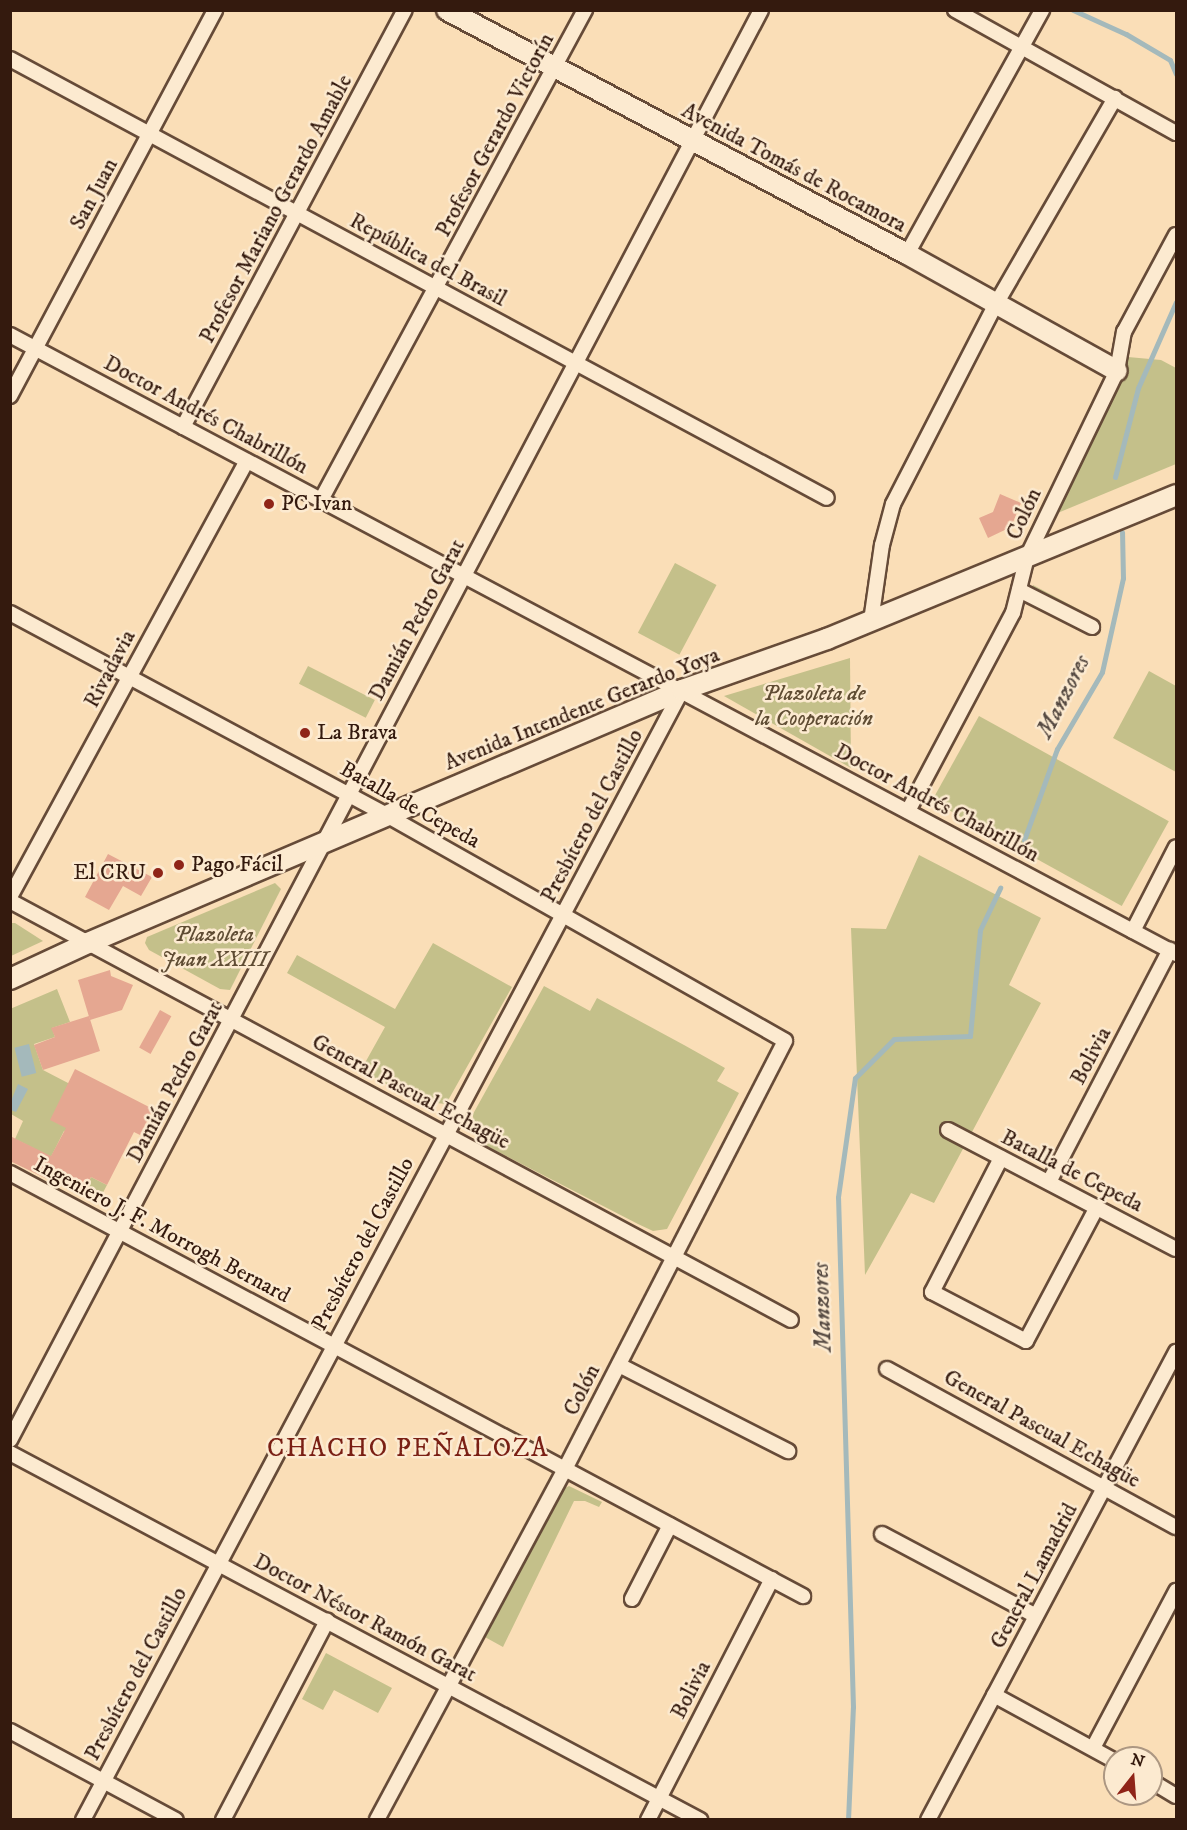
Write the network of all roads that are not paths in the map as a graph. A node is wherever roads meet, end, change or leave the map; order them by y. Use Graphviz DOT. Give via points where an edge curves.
graph roads {
  1 [pos="215,10"];
  2 [pos="405,10"];
  3 [pos="447,10"];
  4 [pos="585,10"];
  5 [pos="761,10"];
  6 [pos="955,10"];
  7 [pos="1042,10"];
  8 [pos="1022,45"];
  9 [pos="10,59"];
  10 [pos="554,68"];
  11 [pos="1115,98"];
  12 [pos="1176,133"];
  13 [pos="149,135"];
  14 [pos="692,142"];
  15 [pos="297,213"];
  16 [pos="1176,235"];
  17 [pos="907,254"];
  18 [pos="437,288"];
  19 [pos="996,304"];
  20 [pos="10,335"];
  21 [pos="36,349"];
  22 [pos="575,363"];
  23 [pos="1117,371"];
  24 [pos="10,396"];
  25 [pos="183,427"];
  26 [pos="247,461"];
  27 [pos="1176,495"];
  28 [pos="826,498"];
  29 [pos="321,500"];
  30 [pos="1027,557"];
  31 [pos="464,576"];
  32 [pos="1019,590"];
  33 [pos="10,613"];
  34 [pos="871,621"];
  35 [pos="1092,627"];
  36 [pos="129,677"];
  37 [pos="682,690"];
  38 [pos="349,795"];
  39 [pos="908,812"];
  40 [pos="388,816"];
  41 [pos="323,844"];
  42 [pos="1176,848"];
  43 [pos="10,899"];
  44 [pos="563,914"];
  45 [pos="1133,931"];
  46 [pos="88,943"];
  47 [pos="1173,952"];
  48 [pos="10,979"];
  49 [pos="231,1020"];
  50 [pos="785,1041"];
  51 [pos="948,1130"];
  52 [pos="445,1135"];
  53 [pos="1002,1158"];
  54 [pos="10,1173"];
  55 [pos="1049,1182"];
  56 [pos="1097,1207"];
  57 [pos="120,1232"];
  58 [pos="1176,1249"];
  59 [pos="674,1257"];
  60 [pos="791,1320"];
  61 [pos="333,1345"];
  62 [pos="1176,1352"];
  63 [pos="619,1365"];
  64 [pos="887,1369"];
  65 [pos="10,1440"];
  66 [pos="788,1451"];
  67 [pos="10,1453"];
  68 [pos="565,1469"];
  69 [pos="1105,1487"];
  70 [pos="670,1525"];
  71 [pos="1176,1527"];
  72 [pos="882,1534"];
  73 [pos="219,1562"];
  74 [pos="771,1579"];
  75 [pos="1176,1591"];
  76 [pos="802,1596"];
  77 [pos="632,1599"];
  78 [pos="1036,1616"];
  79 [pos="327,1622"];
  80 [pos="447,1686"];
  81 [pos="994,1695"];
  82 [pos="10,1731"];
  83 [pos="1093,1748"];
  84 [pos="1103,1754"];
  85 [pos="104,1780"];
  86 [pos="1163,1788"];
  87 [pos="1176,1796"];
  88 [pos="659,1798"];
  89 [pos="83,1820"];
  90 [pos="176,1820"];
  91 [pos="224,1820"];
  92 [pos="377,1820"];
  93 [pos="648,1820"];
  94 [pos="699,1820"];
  95 [pos="928,1820"];
  1 -- 13 [label="street, San Juan"];
  2 -- 15 [label="street, Profesor Mariano Gerardo Amable"];
  3 -- 10 [label="main road, Avenida Tomás de Rocamora"];
  4 -- 10 [label="street, Profesor Gerardo Victorín"];
  5 -- 14 [label="street, Damián Pedro Garat"];
  6 -- 8 [label="street"];
  7 -- 8 [label="street"];
  8 -- 11 [label="street"];
  8 -- 17 [label="street"];
  9 -- 13 [label="street, República del Brasil"];
  10 -- 14 [label="main road, Avenida Tomás de Rocamora"];
  10 -- 18 [label="street, Profesor Gerardo Victorín"];
  11 -- 12 [label="street"];
  11 -- 19 [label="street"];
  13 -- 15 [label="street, República del Brasil"];
  13 -- 21 [label="street, San Juan"];
  14 -- 17 [label="main road, Avenida Tomás de Rocamora"];
  14 -- 22 [label="street, Damián Pedro Garat"];
  15 -- 18 [label="street, República del Brasil"];
  15 -- 25 [label="street, Profesor Mariano Gerardo Amable"];
  16 -- 23 [label="street, Colón" via="1124,332"];
  17 -- 19 [label="main road, Avenida Tomás de Rocamora"];
  18 -- 22 [label="street, República del Brasil"];
  18 -- 29 [label="street, Profesor Gerardo Victorín"];
  19 -- 23 [label="main road, Avenida Tomás de Rocamora"];
  19 -- 34 [label="street" via="893,504 882,545"];
  20 -- 21 [label="street, Doctor Andrés Chabrillón"];
  21 -- 24 [label="street, San Juan"];
  21 -- 25 [label="street, Doctor Andrés Chabrillón"];
  22 -- 28 [label="street, República del Brasil"];
  22 -- 31 [label="street, Damián Pedro Garat"];
  23 -- 30 [label="street, Colón"];
  25 -- 26 [label="street, Doctor Andrés Chabrillón"];
  26 -- 29 [label="street, Doctor Andrés Chabrillón"];
  26 -- 36 [label="street, Rivadavia"];
  27 -- 30 [label="main road, Avenida Intendente Gerardo Yoya"];
  29 -- 31 [label="street, Doctor Andrés Chabrillón"];
  30 -- 32 [label="street, Colón"];
  30 -- 34 [label="main road, Avenida Intendente Gerardo Yoya"];
  31 -- 37 [label="street, Doctor Andrés Chabrillón"];
  31 -- 38 [label="street, Damián Pedro Garat"];
  32 -- 35 [label="street"];
  32 -- 39 [label="street, Colón" via="1013,613"];
  33 -- 36 [label="street, Batalla de Cepeda"];
  34 -- 37 [label="main road, Avenida Intendente Gerardo Yoya"];
  36 -- 38 [label="street, Batalla de Cepeda"];
  36 -- 43 [label="street, Rivadavia"];
  37 -- 39 [label="street, Doctor Andrés Chabrillón"];
  37 -- 40 [label="main road, Avenida Intendente Gerardo Yoya"];
  37 -- 44 [label="street, Presbítero del Castillo"];
  38 -- 40 [label="street, Batalla de Cepeda"];
  38 -- 41 [label="street, Damián Pedro Garat"];
  39 -- 45 [label="street, Doctor Andrés Chabrillón"];
  40 -- 41 [label="main road, Avenida Intendente Gerardo Yoya"];
  40 -- 44 [label="street, Batalla de Cepeda"];
  41 -- 46 [label="main road, Avenida Intendente Gerardo Yoya"];
  41 -- 49 [label="street, Damián Pedro Garat"];
  42 -- 45 [label="street"];
  43 -- 46 [label="street, General Pascual Echagüe"];
  44 -- 50 [label="street, Batalla de Cepeda"];
  44 -- 52 [label="street, Presbítero del Castillo"];
  45 -- 47 [label="street, Doctor Andrés Chabrillón"];
  46 -- 48 [label="main road, Avenida Intendente Gerardo Yoya"];
  46 -- 49 [label="street, General Pascual Echagüe"];
  47 -- 55 [label="street, Bolivia"];
  49 -- 52 [label="street, General Pascual Echagüe"];
  49 -- 57 [label="street, Damián Pedro Garat"];
  50 -- 59 [label="street, Colón"];
  51 -- 53 [label="street, Batalla de Cepeda"];
  52 -- 59 [label="street, General Pascual Echagüe"];
  52 -- 61 [label="street, Presbítero del Castillo"];
  53 -- 55 [label="street, Batalla de Cepeda"];
  53 -- 56 [label="street" via="932,1292 1026,1341"];
  54 -- 57 [label="street, Ingeniero J. F. Morrogh Bernard"];
  55 -- 56 [label="street, Batalla de Cepeda"];
  56 -- 58 [label="street, Batalla de Cepeda"];
  57 -- 61 [label="street, Ingeniero J. F. Morrogh Bernard"];
  57 -- 65 [label="street, Damián Pedro Garat"];
  59 -- 60 [label="street, General Pascual Echagüe"];
  59 -- 63 [label="street, Colón"];
  61 -- 68 [label="street, Ingeniero J. F. Morrogh Bernard"];
  61 -- 73 [label="street, Presbítero del Castillo"];
  62 -- 69 [label="street, General Lamadrid"];
  63 -- 66 [label="street"];
  63 -- 68 [label="street, Colón"];
  64 -- 69 [label="street, General Pascual Echagüe"];
  67 -- 73 [label="street, Doctor Néstor Ramón Garat"];
  68 -- 70 [label="street, Ingeniero J. F. Morrogh Bernard"];
  68 -- 80 [label="street, Colón"];
  69 -- 71 [label="street, General Pascual Echagüe"];
  69 -- 78 [label="street, General Lamadrid"];
  70 -- 74 [label="street, Ingeniero J. F. Morrogh Bernard"];
  70 -- 77 [label="street"];
  72 -- 78 [label="street"];
  73 -- 79 [label="street, Doctor Néstor Ramón Garat"];
  73 -- 85 [label="street, Presbítero del Castillo"];
  74 -- 76 [label="street, Ingeniero J. F. Morrogh Bernard"];
  74 -- 88 [label="street, Bolivia"];
  75 -- 83 [label="street"];
  78 -- 81 [label="street, General Lamadrid"];
  79 -- 80 [label="street, Doctor Néstor Ramón Garat"];
  79 -- 91 [label="street"];
  80 -- 88 [label="street, Doctor Néstor Ramón Garat"];
  80 -- 92 [label="street, Colón"];
  81 -- 83 [label="street"];
  81 -- 95 [label="street, General Lamadrid"];
  82 -- 85 [label="street"];
  83 -- 84 [label="street"];
  85 -- 89 [label="street, Presbítero del Castillo"];
  85 -- 90 [label="street"];
  86 -- 87 [label="street"];
  88 -- 93 [label="street, Bolivia"];
  88 -- 94 [label="street, Doctor Néstor Ramón Garat"];
}
